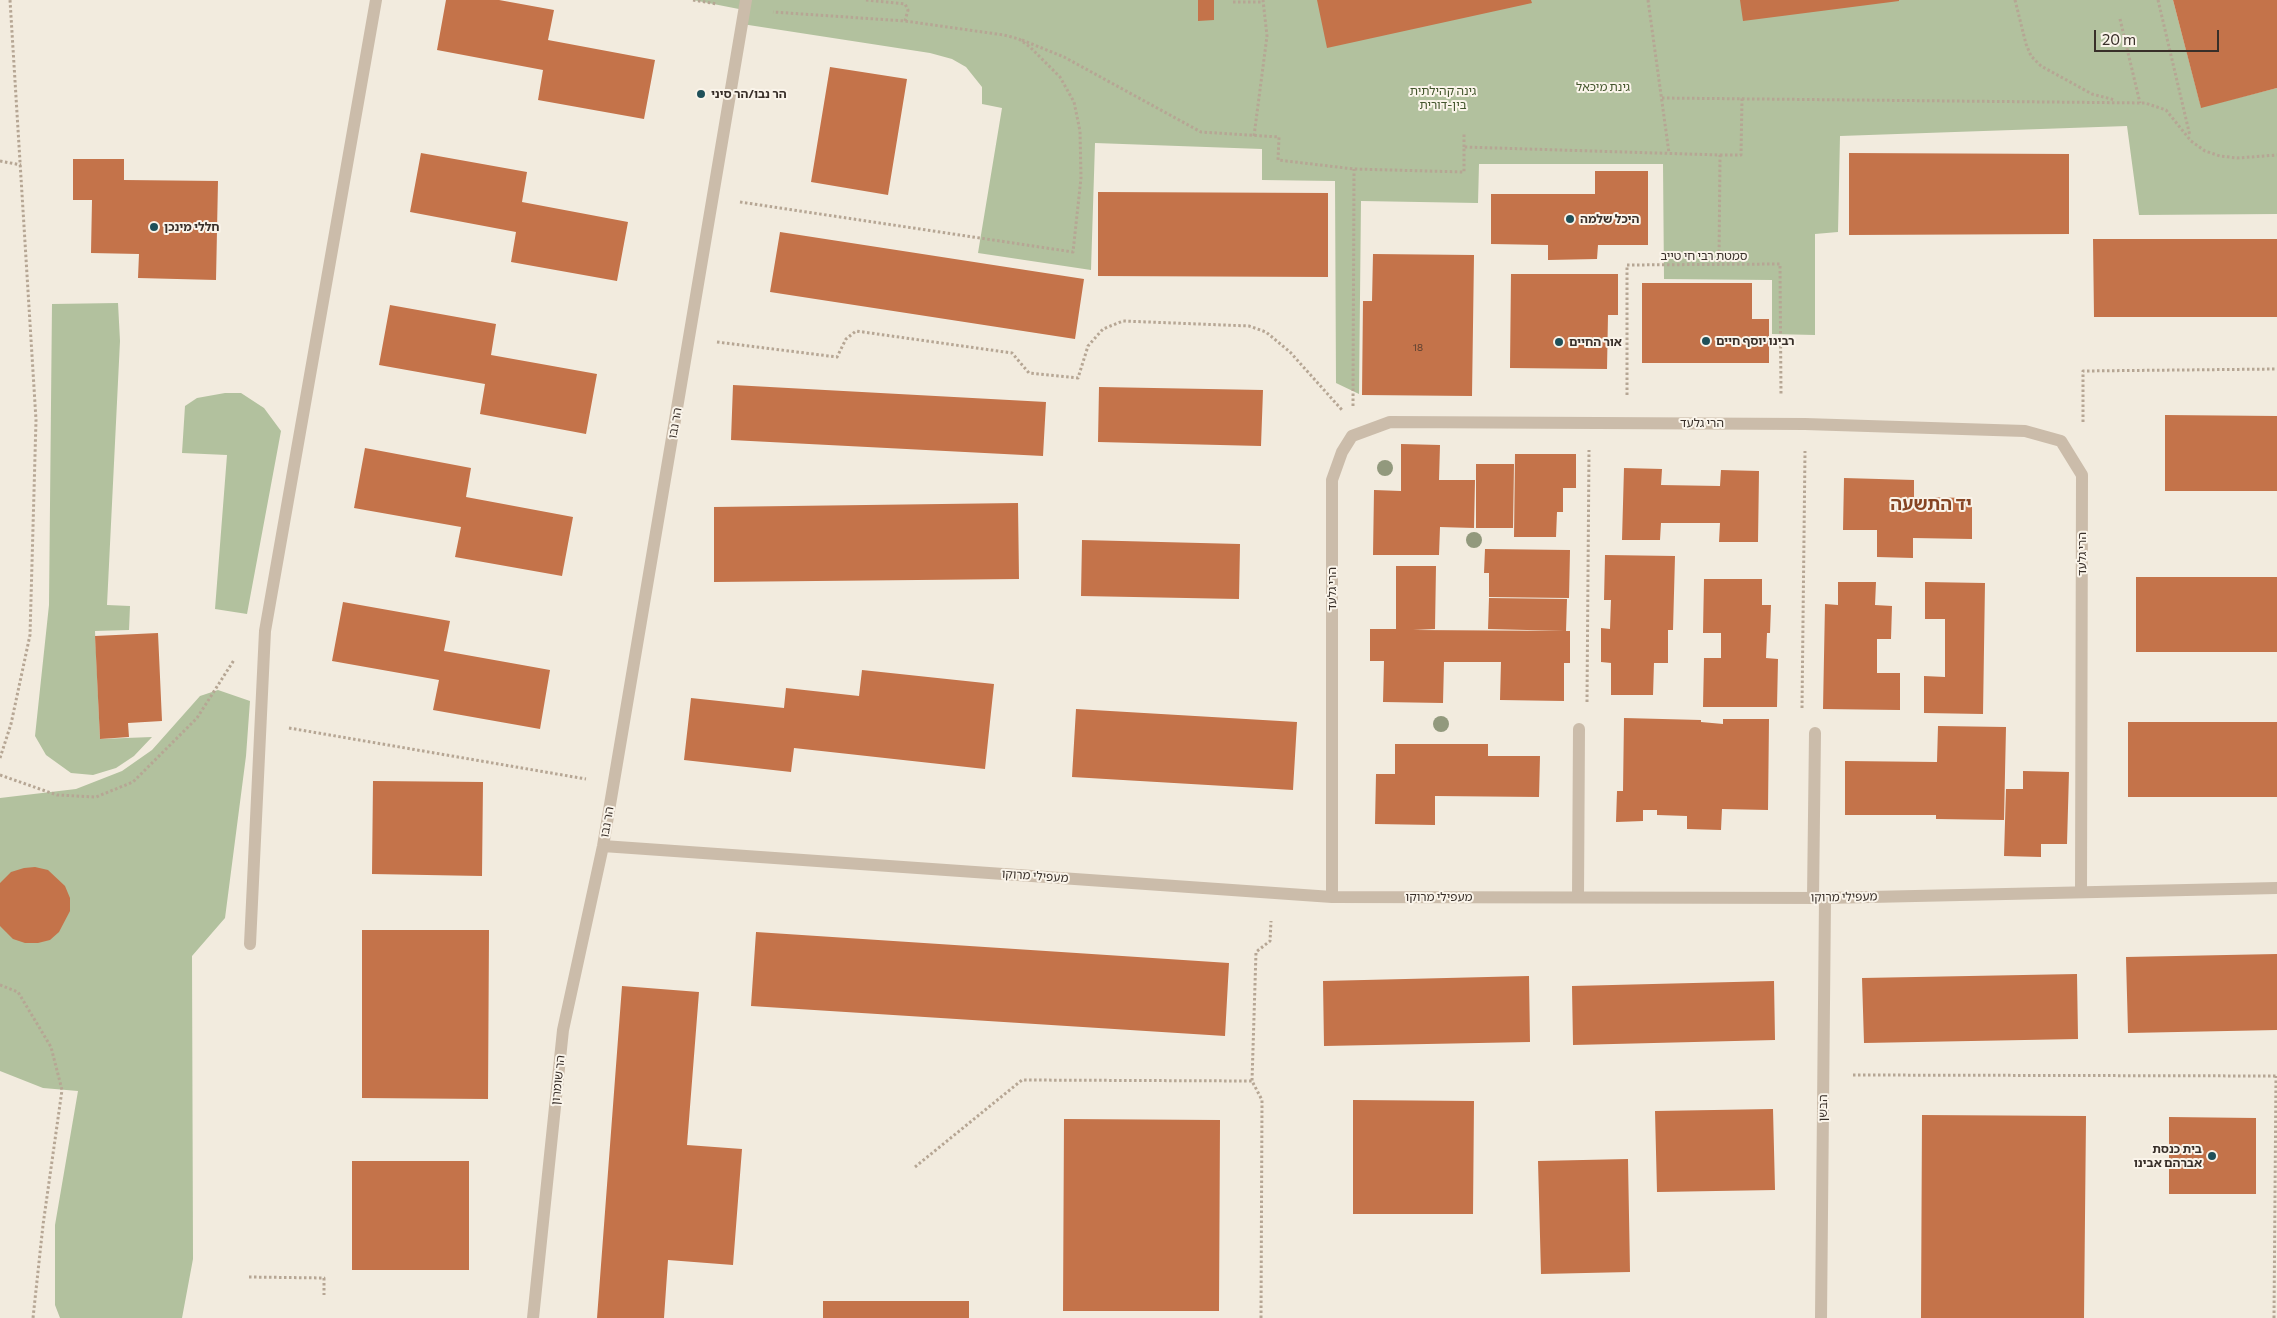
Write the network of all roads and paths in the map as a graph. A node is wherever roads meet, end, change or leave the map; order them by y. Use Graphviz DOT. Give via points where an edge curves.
graph roads {
  1 [pos="10,0"];
  2 [pos="376,0"];
  3 [pos="866,0"];
  4 [pos="1648,0"];
  5 [pos="2015,0"];
  6 [pos="2158,0"];
  7 [pos="1263,1"];
  8 [pos="1233,2"];
  9 [pos="745,5"];
  10 [pos="2120,19"];
  11 [pos="905,21"];
  12 [pos="1019,39"];
  13 [pos="1662,98"];
  14 [pos="1742,98"];
  15 [pos="2120,101"];
  16 [pos="2140,103"];
  17 [pos="1464,134"];
  18 [pos="1254,136"];
  19 [pos="2191,139"];
  20 [pos="1464,147"];
  21 [pos="1669,153"];
  22 [pos="2277,154"];
  23 [pos="1720,155"];
  24 [pos="0,161"];
  25 [pos="21,165"];
  26 [pos="1354,169"];
  27 [pos="713,198"];
  28 [pos="1719,264"];
  29 [pos="689,338"];
  30 [pos="2277,369"];
  31 [pos="1353,421"];
  32 [pos="1628,422"];
  33 [pos="1589,423"];
  34 [pos="1780,423"];
  35 [pos="1805,424"];
  36 [pos="2083,428"];
  37 [pos="1354,435"];
  38 [pos="238,653"];
  39 [pos="262,723"];
  40 [pos="1579,729"];
  41 [pos="1815,734"];
  42 [pos="0,758"];
  43 [pos="0,775"];
  44 [pos="614,784"];
  45 [pos="603,846"];
  46 [pos="2277,888"];
  47 [pos="1272,892"];
  48 [pos="2081,892"];
  49 [pos="1332,897"];
  50 [pos="1578,898"];
  51 [pos="1819,898"];
  52 [pos="250,944"];
  53 [pos="0,986"];
  54 [pos="1824,1075"];
  55 [pos="2277,1076"];
  56 [pos="1252,1081"];
  57 [pos="915,1167"];
  58 [pos="249,1277"];
  59 [pos="324,1295"];
  60 [pos="33,1318"];
  61 [pos="534,1318"];
  62 [pos="1261,1318"];
  63 [pos="1821,1318"];
  64 [pos="2274,1318"];
  1 -- 25 [label="path"];
  2 -- 39 [label="street" via="268,614"];
  3 -- 11 [label="path" via="905,4 908,10"];
  4 -- 13 [label="path"];
  5 -- 15 [label="path" via="2026,44 2031,56 2041,66 2092,94"];
  6 -- 19 [label="path"];
  7 -- 8 [label="path"];
  7 -- 18 [label="path" via="1267,36"];
  9 -- 11 [label="path"];
  9 -- 27 [label="street, הר נבו"];
  10 -- 16 [label="path"];
  11 -- 12 [label="path"];
  12 -- 18 [label="path" via="1064,57 1201,132"];
  12 -- 27 [label="path" via="1060,77 1074,102 1080,131 1081,178 1073,252"];
  13 -- 14 [label="path"];
  13 -- 21 [label="path"];
  14 -- 15 [label="path"];
  14 -- 23 [label="path" via="1742,155"];
  15 -- 16 [label="path"];
  16 -- 19 [label="path" via="2166,110"];
  17 -- 20 [label="path"];
  18 -- 26 [label="path" via="1279,137 1278,160"];
  19 -- 22 [label="path" via="2205,151 2220,156 2237,158"];
  20 -- 21 [label="path"];
  20 -- 26 [label="path" via="1464,172"];
  21 -- 23 [label="path"];
  23 -- 28 [label="path"];
  24 -- 25 [label="path"];
  25 -- 42 [label="path" via="36,420 30,635 11,724"];
  26 -- 31 [label="path"];
  27 -- 29 [label="street, הר נבו"];
  28 -- 32 [label="path, סמטת רבי חי טייב" via="1627,265"];
  28 -- 34 [label="path, סמטת רבי חי טייב" via="1780,264"];
  29 -- 31 [label="path" via="837,357 846,340 856,331 1012,353 1029,372 1078,378 1088,346 1103,329 1123,321 1249,326 1266,332 1290,352"];
  29 -- 44 [label="street, הר נבו"];
  30 -- 36 [label="path" via="2083,371"];
  31 -- 37 [label="path"];
  32 -- 33 [label="street, הרי גלעד"];
  32 -- 34 [label="street, הרי גלעד"];
  33 -- 37 [label="street, הרי גלעד" via="1390,422"];
  33 -- 40 [label="path" via="1587,730"];
  34 -- 35 [label="street, הרי גלעד"];
  35 -- 41 [label="path" via="1802,733"];
  35 -- 48 [label="street, הרי גלעד" via="2026,431 2061,441 2082,475"];
  37 -- 49 [label="street, הרי גלעד" via="1342,452 1332,480"];
  38 -- 43 [label="path" via="197,718 133,782 96,796 57,795"];
  39 -- 44 [label="path"];
  39 -- 52 [label="street"];
  40 -- 50 [label="street"];
  41 -- 51 [label="street, הבשן"];
  44 -- 45 [label="street, הר נבו"];
  45 -- 47 [label="street, מעפילי מרוקו"];
  45 -- 61 [label="street, הר שומרון" via="563,1030"];
  46 -- 48 [label="street, מעפילי מרוקו"];
  47 -- 49 [label="street, מעפילי מרוקו"];
  47 -- 56 [label="path" via="1270,941 1256,952"];
  48 -- 51 [label="street, מעפילי מרוקו"];
  49 -- 50 [label="street, מעפילי מרוקו"];
  50 -- 51 [label="street, מעפילי מרוקו"];
  51 -- 54 [label="street, הבשן"];
  53 -- 60 [label="path" via="18,992 51,1047 62,1090"];
  54 -- 55 [label="path"];
  54 -- 63 [label="street, הבשן"];
  55 -- 64 [label="path"];
  56 -- 57 [label="path" via="1022,1080"];
  56 -- 62 [label="path" via="1262,1100"];
  58 -- 59 [label="path" via="324,1278"];
}
